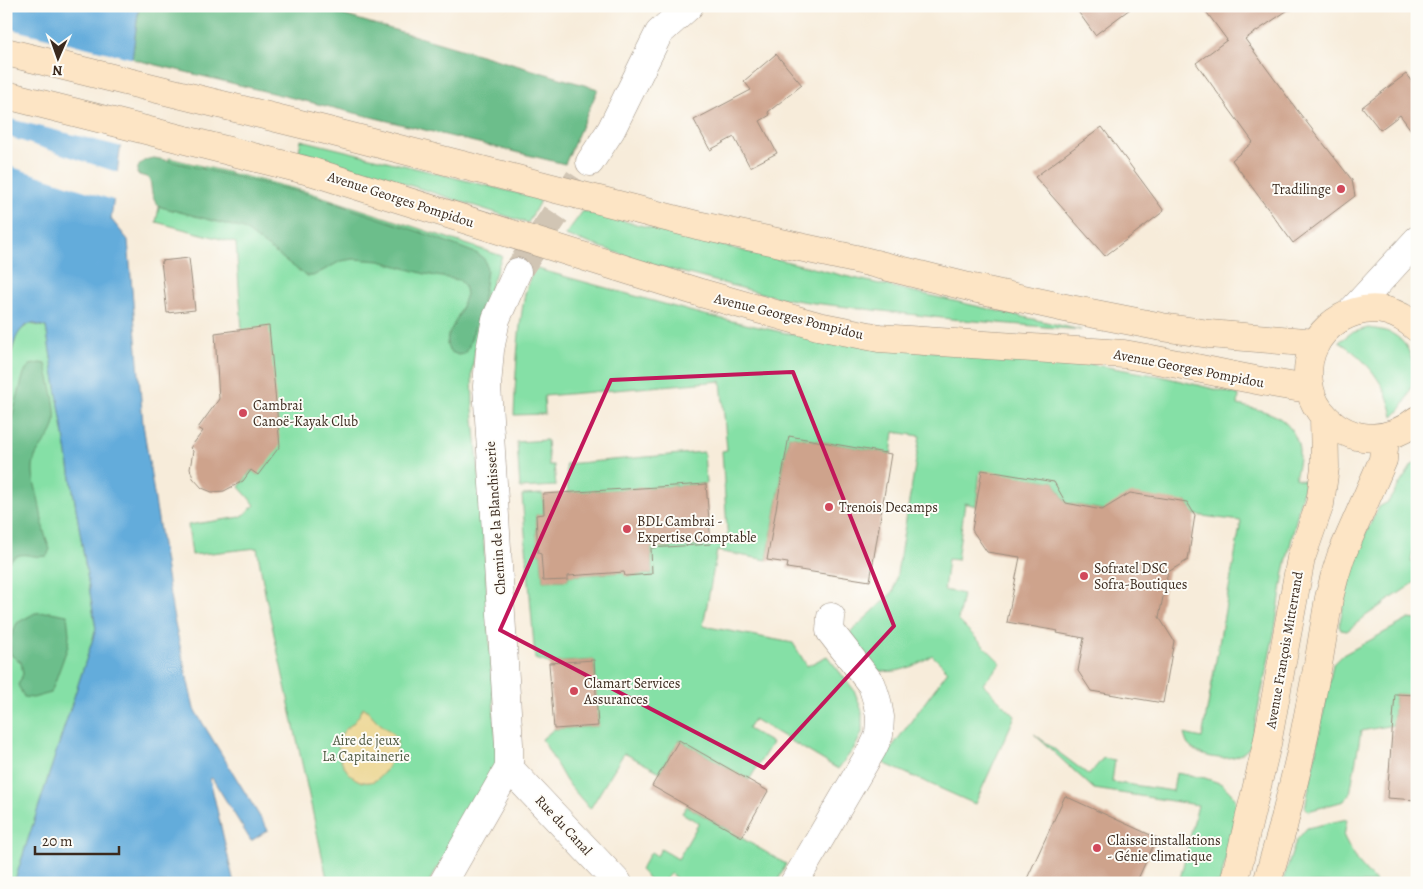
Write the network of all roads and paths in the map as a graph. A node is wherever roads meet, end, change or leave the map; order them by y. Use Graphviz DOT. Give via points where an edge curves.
graph roads {
  1 [pos="689,6"];
  2 [pos="6,52"];
  3 [pos="6,95"];
  4 [pos="590,162"];
  5 [pos="1417,240"];
  6 [pos="517,272"];
  7 [pos="1350,313"];
  8 [pos="1417,328"];
  9 [pos="1316,343"];
  10 [pos="1310,389"];
  11 [pos="1324,416"];
  12 [pos="1417,420"];
  13 [pos="1385,437"];
  14 [pos="831,617"];
  15 [pos="510,768"];
  16 [pos="443,883"];
  17 [pos="618,883"];
  18 [pos="794,883"];
  19 [pos="1234,883"];
  20 [pos="1267,883"];
  1 -- 4 [label="street" via="659,34 611,130"];
  2 -- 9 [label="main road" via="697,225 973,288 1120,320 1209,334"];
  3 -- 10 [label="main road, Avenue Georges Pompidou" via="313,172 700,293 818,326 879,338 1124,354"];
  5 -- 7 [label="street"];
  6 -- 15 [label="street, Chemin de la Blanchisserie" via="496,319 487,386"];
  7 -- 8 [label="main road" via="1386,311 1403,317"];
  7 -- 9 [label="main road" via="1330,324"];
  9 -- 10 [label="main road" via="1308,365"];
  10 -- 11 [label="main road"];
  11 -- 13 [label="main road" via="1352,435"];
  11 -- 19 [label="main road, Avenue François Mitterrand" via="1325,467 1320,504 1301,558 1267,744"];
  12 -- 13 [label="main road" via="1398,433"];
  13 -- 20 [label="main road" via="1383,460 1335,574 1300,756"];
  14 -- 18 [label="street" via="830,631 872,685 880,717 879,736"];
  15 -- 16 [label="street"];
  15 -- 17 [label="street, Rue du Canal"];
}
